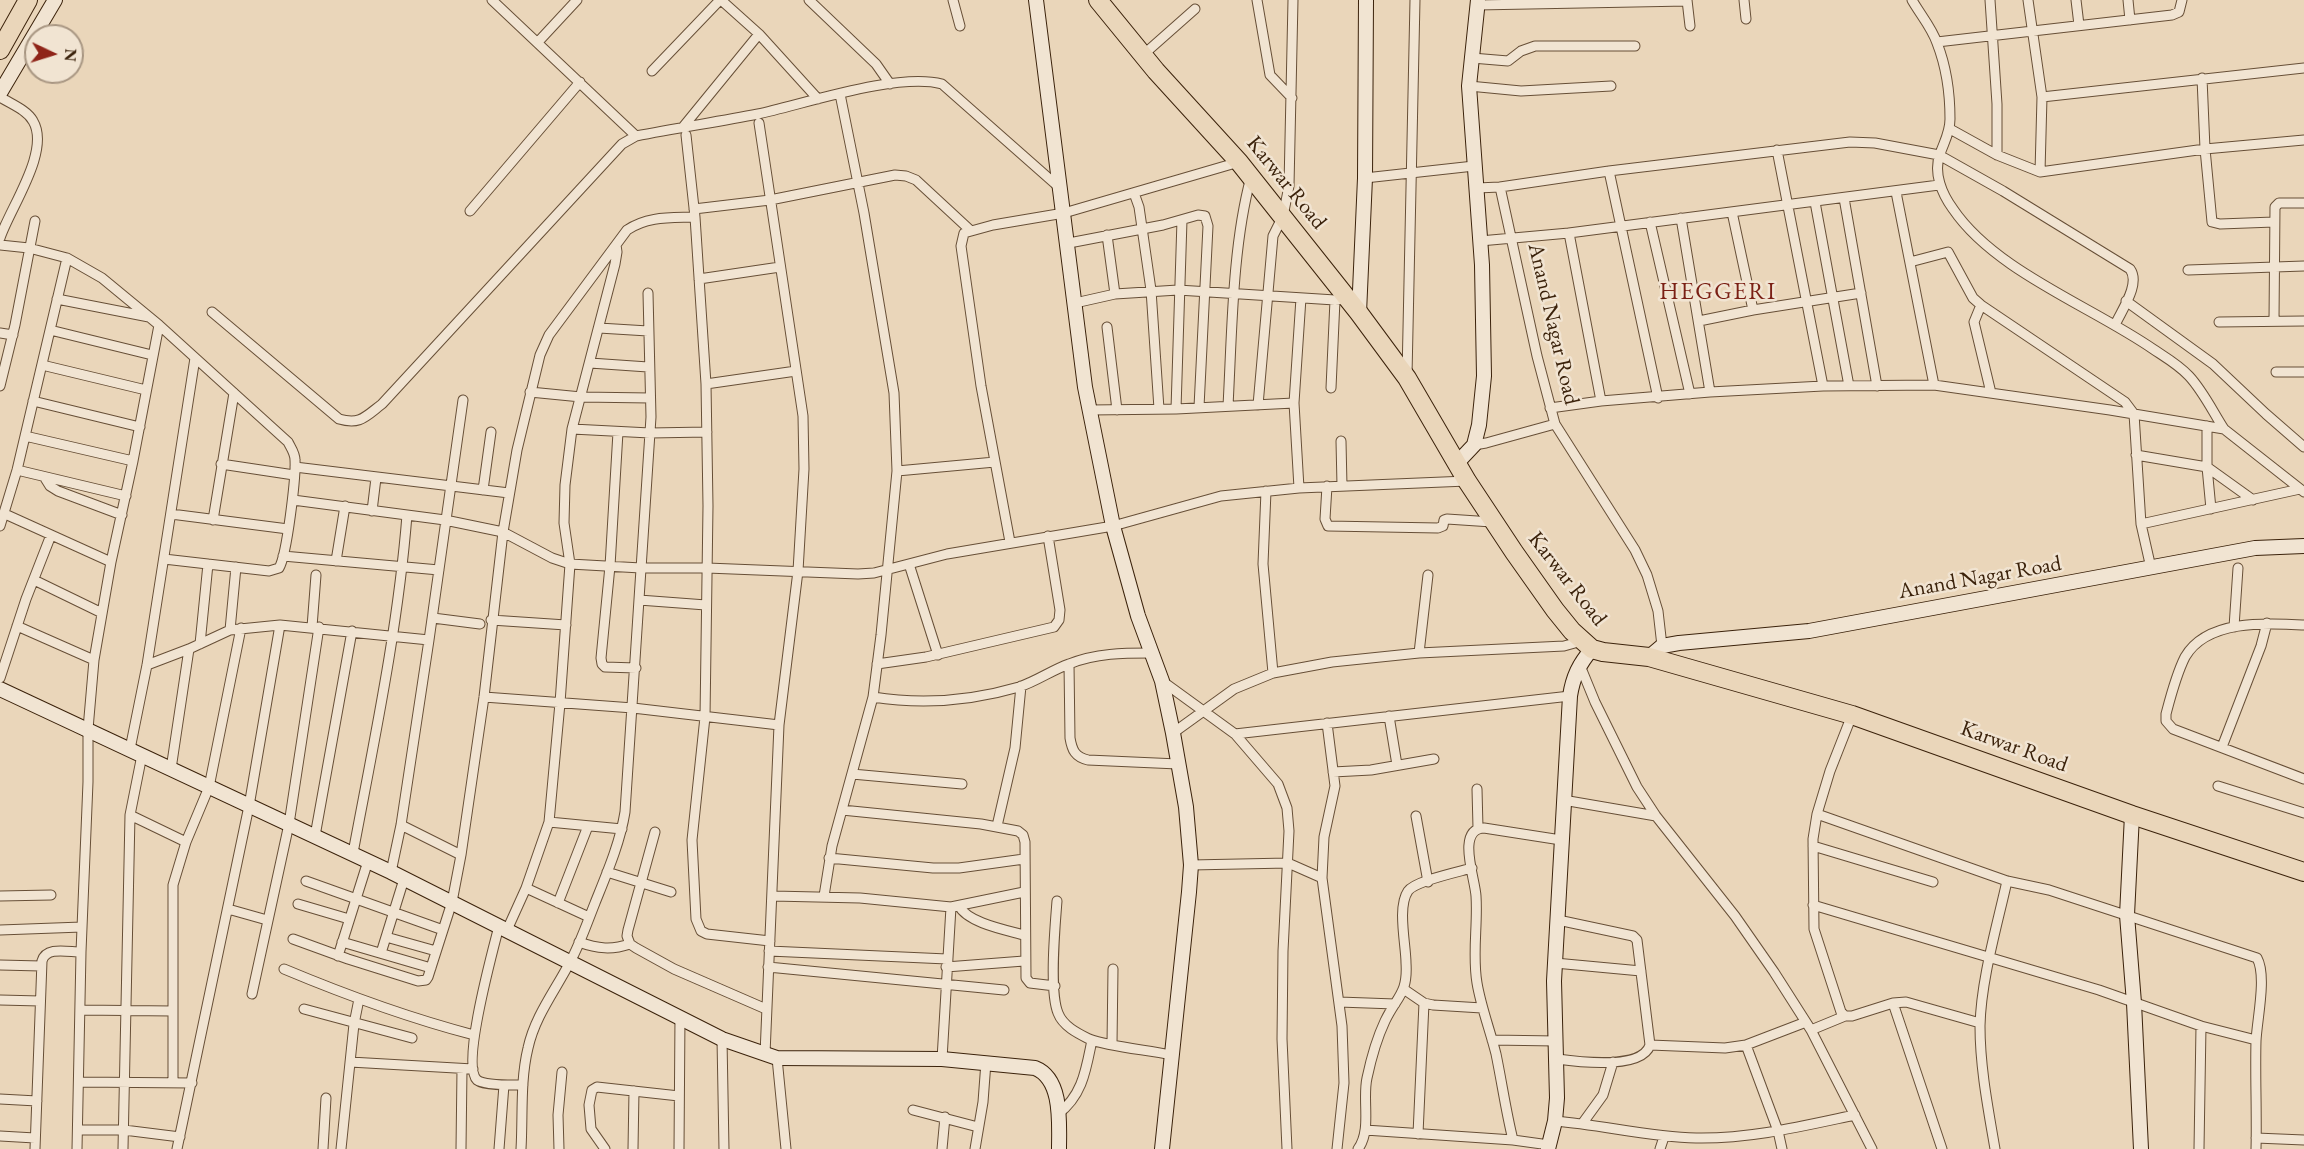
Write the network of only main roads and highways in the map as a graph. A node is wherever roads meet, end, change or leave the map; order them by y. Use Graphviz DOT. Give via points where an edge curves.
graph roads {
  1 [pos="28,0"];
  2 [pos="1098,0"];
  3 [pos="0,51"];
  4 [pos="2304,872"];
  1 -- 3 [label="highway"];
  2 -- 4 [label="highway, Karwar Road" via="1239,162 1407,378 1467,481 1555,610 1587,645 1603,652 1655,652 1852,715"];
}
